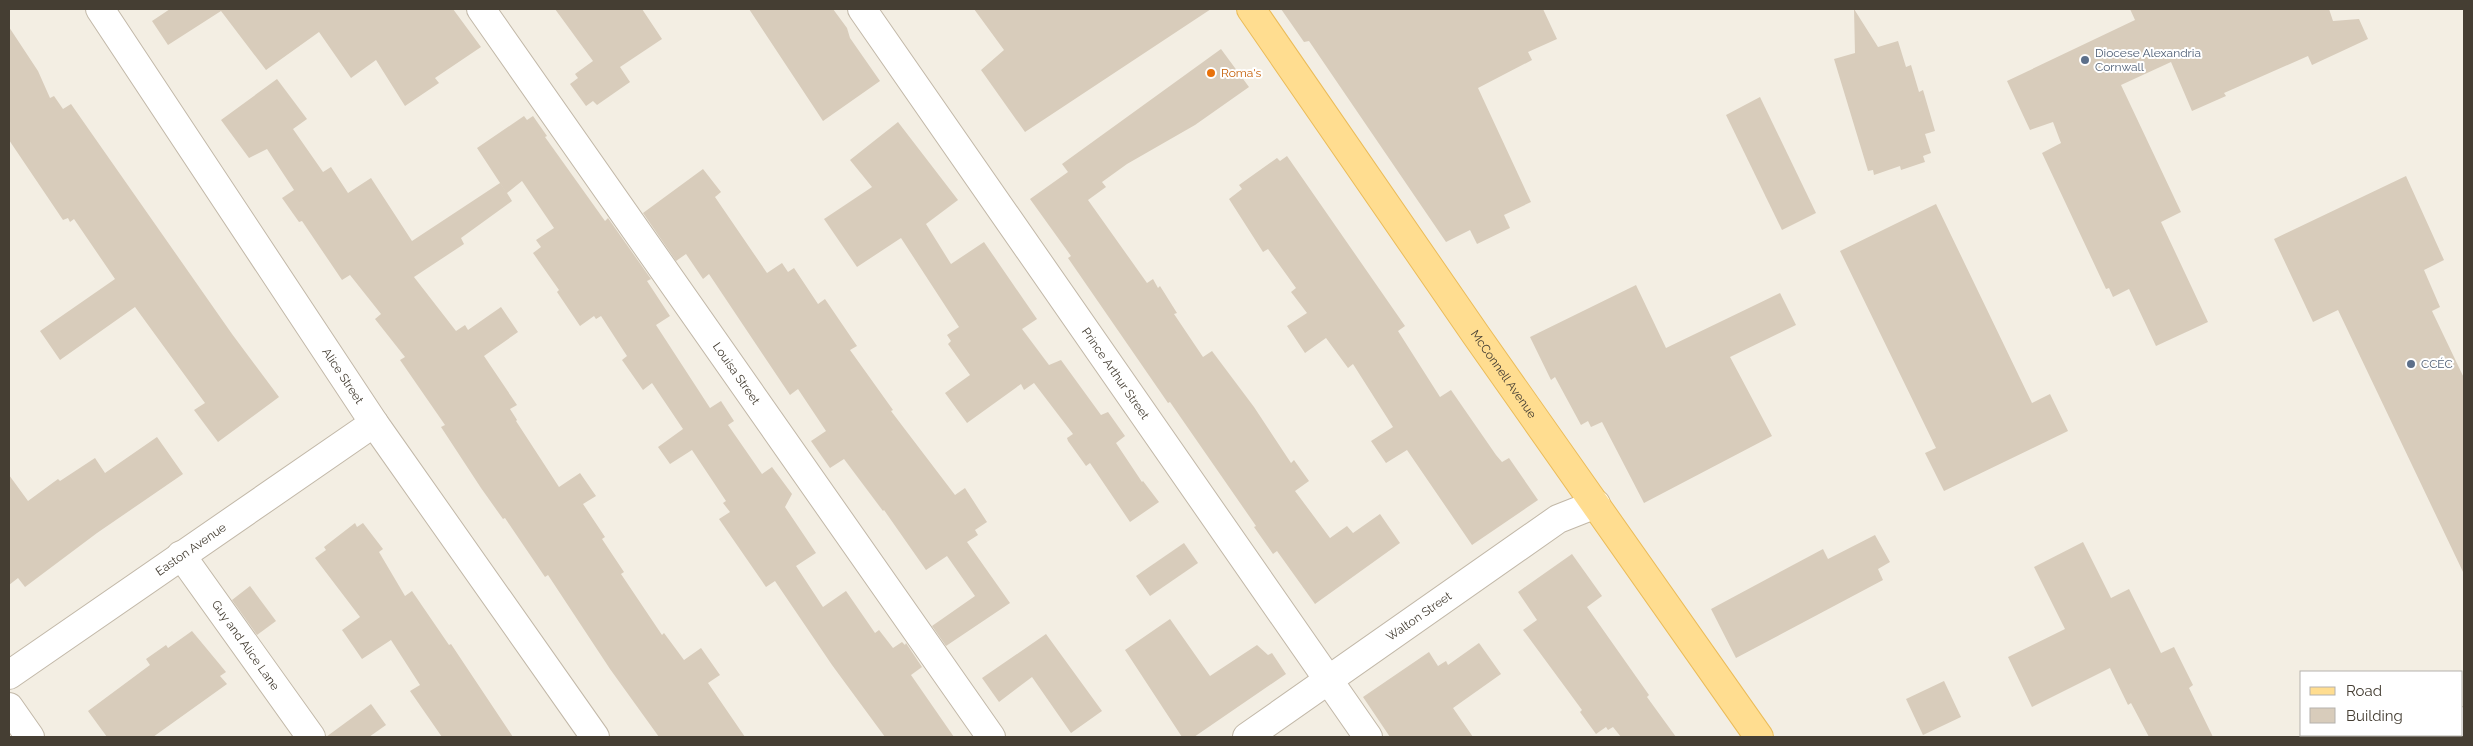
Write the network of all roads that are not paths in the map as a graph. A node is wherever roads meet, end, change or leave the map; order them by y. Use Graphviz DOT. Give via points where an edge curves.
graph roads {
  1 [pos="100,9"];
  2 [pos="481,9"];
  3 [pos="862,9"];
  4 [pos="1251,9"];
  5 [pos="374,423"];
  6 [pos="1596,504"];
  7 [pos="181,555"];
  8 [pos="9,675"];
  9 [pos="1329,680"];
  10 [pos="9,707"];
  11 [pos="30,737"];
  12 [pos="311,737"];
  13 [pos="595,737"];
  14 [pos="991,737"];
  15 [pos="1247,737"];
  16 [pos="1368,737"];
  17 [pos="1759,737"];
  1 -- 5 [label="street, Alice Street"];
  2 -- 14 [label="street, Louisa Street"];
  3 -- 9 [label="street, Prince Arthur Street"];
  4 -- 6 [label="main road, McConnell Avenue"];
  5 -- 7 [label="street, Easton Avenue"];
  5 -- 13 [label="street, Alice Street"];
  6 -- 9 [label="street, Walton Street" via="1558,519"];
  6 -- 17 [label="main road, McConnell Avenue"];
  7 -- 8 [label="street, Easton Avenue"];
  7 -- 12 [label="street, Guy and Alice Lane"];
  9 -- 15 [label="street, Walton Street"];
  9 -- 16 [label="street, Prince Arthur Street"];
  10 -- 11 [label="street"];
}
